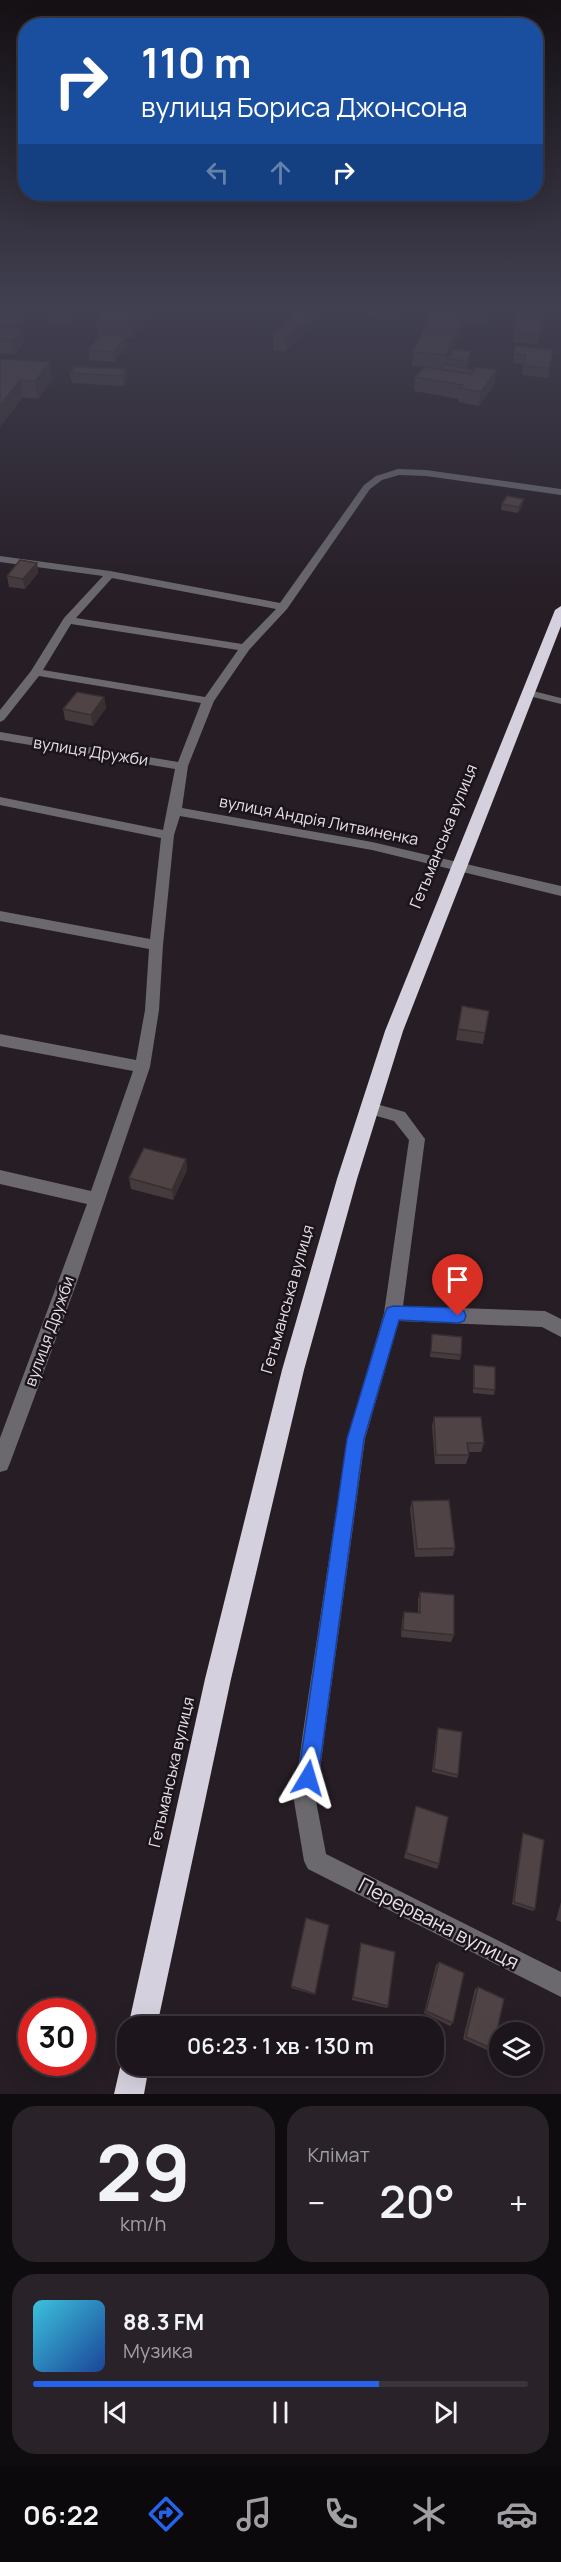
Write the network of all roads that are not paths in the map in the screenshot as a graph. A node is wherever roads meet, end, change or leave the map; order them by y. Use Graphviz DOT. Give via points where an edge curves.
graph roads {
  1 [pos="561,492"];
  2 [pos="0,559"];
  3 [pos="110,574"];
  4 [pos="283,607"];
  5 [pos="561,610"];
  6 [pos="68,620"];
  7 [pos="245,648"];
  8 [pos="36,672"];
  9 [pos="529,693"];
  10 [pos="208,701"];
  11 [pos="561,701"];
  12 [pos="0,718"];
  13 [pos="0,736"];
  14 [pos="182,765"];
  15 [pos="0,801"];
  16 [pos="175,811"];
  17 [pos="168,835"];
  18 [pos="460,866"];
  19 [pos="561,891"];
  20 [pos="0,916"];
  21 [pos="156,945"];
  22 [pos="0,1040"];
  23 [pos="142,1067"];
  24 [pos="369,1108"];
  25 [pos="0,1177"];
  26 [pos="97,1199"];
  27 [pos="393,1313"];
  28 [pos="561,1329"];
  29 [pos="0,1463"];
  30 [pos="561,1985"];
  31 [pos="144,2016"];
  32 [pos="132,2076"];
  33 [pos="129,2094"];
  1 -- 4 [label="street, вулиця Дружби" via="426,473 398,472 379,478 368,487"];
  2 -- 3 [label="street"];
  3 -- 4 [label="street"];
  3 -- 6 [label="street"];
  4 -- 7 [label="street, вулиця Дружби"];
  5 -- 9 [label="highway, Гетьманська вулиця"];
  6 -- 7 [label="street"];
  6 -- 8 [label="street"];
  7 -- 10 [label="street, вулиця Дружби"];
  8 -- 10 [label="street"];
  8 -- 12 [label="street"];
  9 -- 11 [label="street"];
  9 -- 18 [label="highway, Гетьманська вулиця"];
  10 -- 14 [label="street, вулиця Дружби"];
  13 -- 14 [label="street, вулиця Дружби"];
  14 -- 16 [label="street, вулиця Дружби"];
  15 -- 17 [label="street"];
  16 -- 17 [label="street, вулиця Дружби"];
  16 -- 18 [label="street, вулиця Андрія Литвиненка"];
  17 -- 21 [label="street, вулиця Дружби"];
  18 -- 19 [label="street, вулиця Андрія Литвиненка"];
  18 -- 24 [label="highway, Гетьманська вулиця" via="394,1031"];
  20 -- 21 [label="street"];
  21 -- 23 [label="street, вулиця Дружби" via="152,1010"];
  22 -- 23 [label="street"];
  23 -- 26 [label="street, вулиця Дружби"];
  24 -- 27 [label="street" via="399,1116 417,1138"];
  24 -- 31 [label="highway, Гетьманська вулиця" via="293,1370 218,1679"];
  25 -- 26 [label="street"];
  26 -- 29 [label="street, вулиця Дружби"];
  27 -- 28 [label="street" via="545,1319"];
  27 -- 30 [label="street, Перервана вулиця" via="356,1439 314,1732 305,1801 316,1861"];
  32 -- 33 [label="highway"];
}
